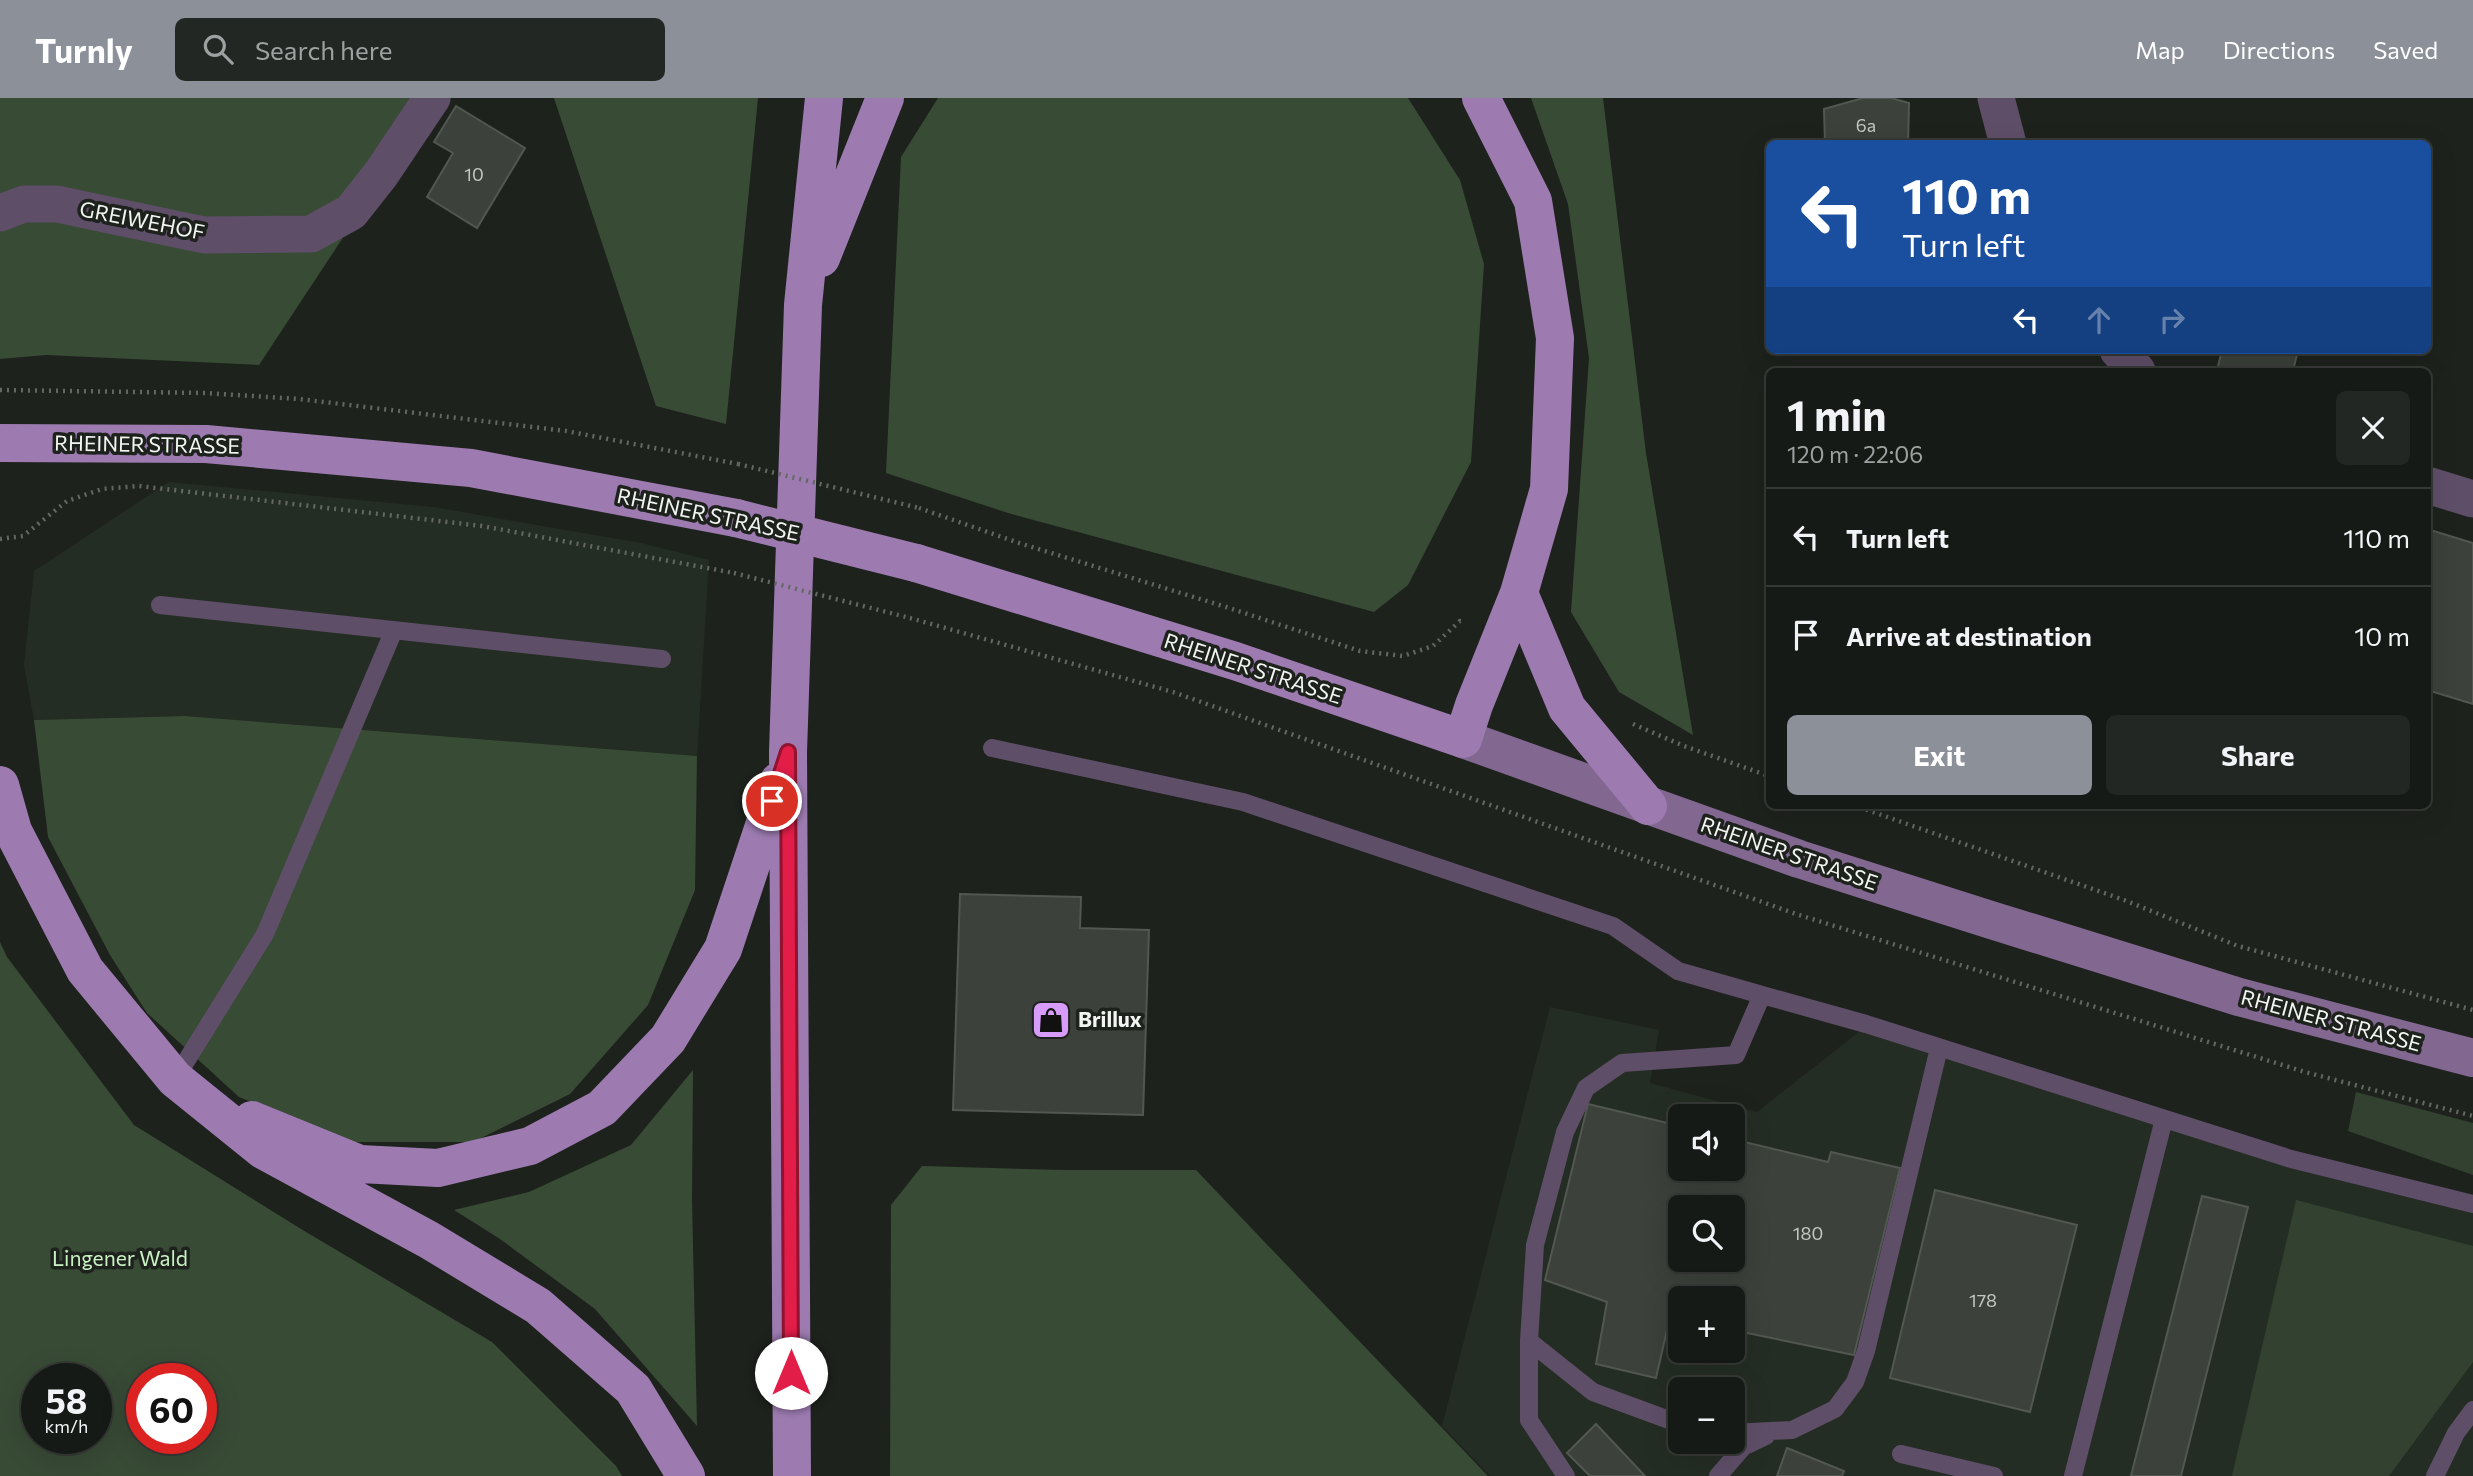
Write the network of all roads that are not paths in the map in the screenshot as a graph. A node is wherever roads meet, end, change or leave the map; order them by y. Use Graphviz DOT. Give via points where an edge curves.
graph roads {
  1 [pos="432,98"];
  2 [pos="824,98"];
  3 [pos="885,98"];
  4 [pos="1481,98"];
  5 [pos="1996,98"];
  6 [pos="2007,140"];
  7 [pos="0,213"];
  8 [pos="803,305"];
  9 [pos="2122,354"];
  10 [pos="2134,368"];
  11 [pos="0,443"];
  12 [pos="2431,486"];
  13 [pos="2473,499"];
  14 [pos="1520,593"];
  15 [pos="160,605"];
  16 [pos="394,630"];
  17 [pos="662,659"];
  18 [pos="1463,739"];
  19 [pos="992,748"];
  20 [pos="788,752"];
  21 [pos="0,785"];
  22 [pos="1648,806"];
  23 [pos="1762,995"];
  24 [pos="1939,1048"];
  25 [pos="2473,1058"];
  26 [pos="175,1079"];
  27 [pos="2164,1119"];
  28 [pos="2473,1204"];
  29 [pos="1528,1341"];
  30 [pos="2473,1410"];
  31 [pos="1668,1420"];
  32 [pos="1776,1432"];
  33 [pos="1745,1433"];
  34 [pos="1901,1454"];
  35 [pos="686,1476"];
  36 [pos="792,1476"];
  37 [pos="1566,1476"];
  38 [pos="1718,1476"];
  39 [pos="1994,1476"];
  40 [pos="2073,1476"];
  41 [pos="2435,1476"];
  1 -- 7 [label="street, GREIWEHOF" via="351,212 311,234 204,235 57,204 24,204"];
  2 -- 8 [label="main road"];
  3 -- 8 [label="main road"];
  4 -- 14 [label="main road" via="1533,201 1555,338 1549,489"];
  5 -- 6 [label="street"];
  8 -- 20 [label="main road"];
  9 -- 10 [label="street"];
  11 -- 18 [label="main road, RHEINER STRASSE, bridge" via="206,444 471,468 736,518 916,563 1235,661"];
  12 -- 13 [label="street"];
  14 -- 18 [label="main road"];
  14 -- 22 [label="main road" via="1567,708"];
  15 -- 16 [label="lane"];
  16 -- 17 [label="lane"];
  16 -- 26 [label="lane" via="265,934"];
  18 -- 22 [label="main road, RHEINER STRASSE"];
  19 -- 23 [label="lane" via="1243,802 1613,926 1678,971"];
  20 -- 26 [label="main road" via="723,949 668,1039 602,1108 530,1146 438,1168 360,1164 259,1124"];
  20 -- 36 [label="main road"];
  21 -- 26 [label="main road" via="13,831 85,970"];
  22 -- 25 [label="main road, RHEINER STRASSE" via="1799,859 2239,997"];
  23 -- 24 [label="lane"];
  23 -- 29 [label="lane" via="1736,1055 1622,1063 1586,1088 1565,1132 1535,1245"];
  24 -- 27 [label="lane"];
  24 -- 32 [label="lane" via="1856,1382 1835,1409 1792,1430"];
  26 -- 35 [label="main road" via="263,1150 429,1240 538,1306 633,1389"];
  27 -- 28 [label="lane" via="2291,1159"];
  27 -- 40 [label="lane"];
  29 -- 31 [label="lane" via="1593,1392"];
  29 -- 37 [label="lane" via="1529,1420"];
  30 -- 41 [label="lane"];
  32 -- 33 [label="lane"];
  32 -- 38 [label="lane" via="1743,1447"];
  34 -- 39 [label="lane"];
}
